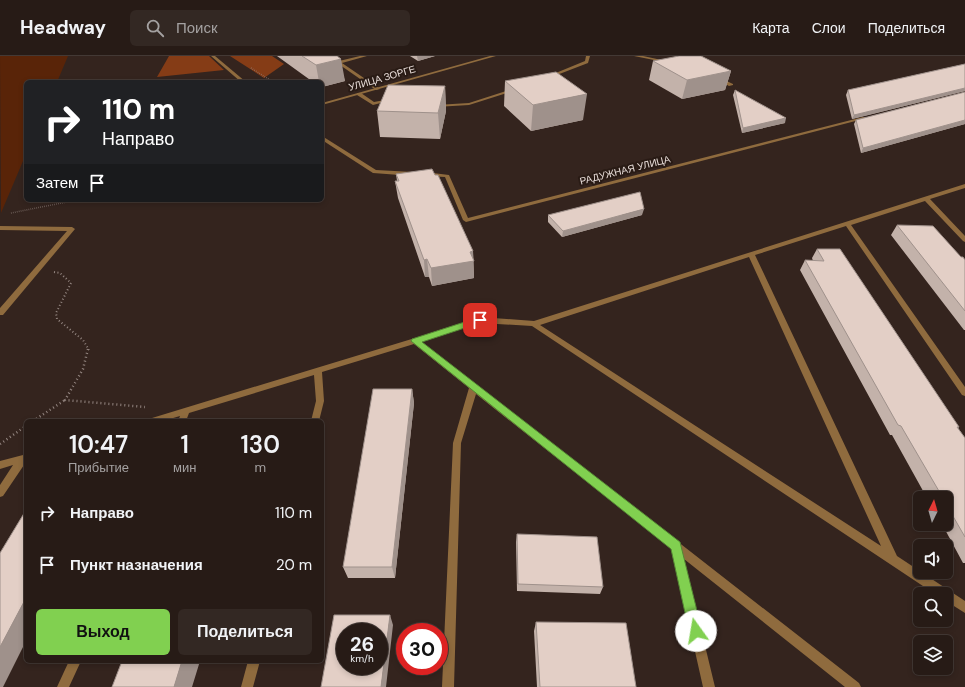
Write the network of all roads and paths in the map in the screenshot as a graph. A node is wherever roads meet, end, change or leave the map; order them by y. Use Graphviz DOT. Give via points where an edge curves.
graph roads {
  1 [pos="213,56"];
  2 [pos="329,56"];
  3 [pos="365,56"];
  4 [pos="494,56"];
  5 [pos="588,56"];
  6 [pos="636,56"];
  7 [pos="339,62"];
  8 [pos="672,62"];
  9 [pos="714,76"];
  10 [pos="544,79"];
  11 [pos="242,80"];
  12 [pos="731,85"];
  13 [pos="378,89"];
  14 [pos="517,89"];
  15 [pos="359,94"];
  16 [pos="394,98"];
  17 [pos="324,103"];
  18 [pos="428,106"];
  19 [pos="873,116"];
  20 [pos="324,139"];
  21 [pos="965,186"];
  22 [pos="926,198"];
  23 [pos="67,202"];
  24 [pos="5,214"];
  25 [pos="847,223"];
  26 [pos="0,228"];
  27 [pos="965,240"];
  28 [pos="751,254"];
  29 [pos="38,268"];
  30 [pos="0,313"];
  31 [pos="534,324"];
  32 [pos="415,341"];
  33 [pos="318,371"];
  34 [pos="474,387"];
  35 [pos="965,392"];
  36 [pos="65,400"];
  37 [pos="148,407"];
  38 [pos="186,411"];
  39 [pos="37,419"];
  40 [pos="159,419"];
  41 [pos="183,419"];
  42 [pos="316,419"];
  43 [pos="24,427"];
  44 [pos="0,444"];
  45 [pos="24,459"];
  46 [pos="0,465"];
  47 [pos="0,493"];
  48 [pos="676,546"];
  49 [pos="893,561"];
  50 [pos="934,587"];
  51 [pos="953,599"];
  52 [pos="965,607"];
  53 [pos="74,663"];
  54 [pos="253,663"];
  55 [pos="63,687"];
  56 [pos="247,687"];
  57 [pos="448,687"];
  58 [pos="709,687"];
  59 [pos="855,687"];
  1 -- 11 [label="street"];
  2 -- 7 [label="street"];
  3 -- 7 [label="street"];
  4 -- 13 [label="street, УЛИЦА ЗОРГЕ"];
  5 -- 10 [label="street" via="587,62"];
  6 -- 8 [label="street"];
  7 -- 13 [label="street"];
  9 -- 12 [label="street"];
  13 -- 15 [label="street, УЛИЦА ЗОРГЕ"];
  14 -- 18 [label="street" via="469,104"];
  15 -- 16 [label="street" via="373,104"];
  15 -- 17 [label="street, УЛИЦА ЗОРГЕ"];
  19 -- 20 [label="street, РАДУЖНАЯ УЛИЦА" via="466,220 446,176 376,172"];
  21 -- 22 [label="street"];
  22 -- 25 [label="street"];
  22 -- 27 [label="street"];
  23 -- 24 [label="path"];
  25 -- 28 [label="street"];
  25 -- 35 [label="street"];
  26 -- 29 [label="street" via="72,229"];
  28 -- 31 [label="street"];
  28 -- 49 [label="street"];
  29 -- 30 [label="street"];
  29 -- 36 [label="path" via="60,273 71,282 56,313 57,320 83,340 89,350 83,369"];
  31 -- 32 [label="street" via="480,320"];
  31 -- 49 [label="street"];
  32 -- 33 [label="street"];
  32 -- 34 [label="street"];
  33 -- 38 [label="street"];
  33 -- 42 [label="street" via="320,401"];
  34 -- 48 [label="street"];
  34 -- 57 [label="street" via="457,443"];
  36 -- 37 [label="path"];
  36 -- 39 [label="path"];
  38 -- 40 [label="street"];
  38 -- 41 [label="street"];
  43 -- 44 [label="path"];
  45 -- 46 [label="street"];
  45 -- 47 [label="street"];
  48 -- 58 [label="street"];
  48 -- 59 [label="street"];
  49 -- 50 [label="street"];
  51 -- 52 [label="street"];
  53 -- 55 [label="street"];
  54 -- 56 [label="street"];
}
